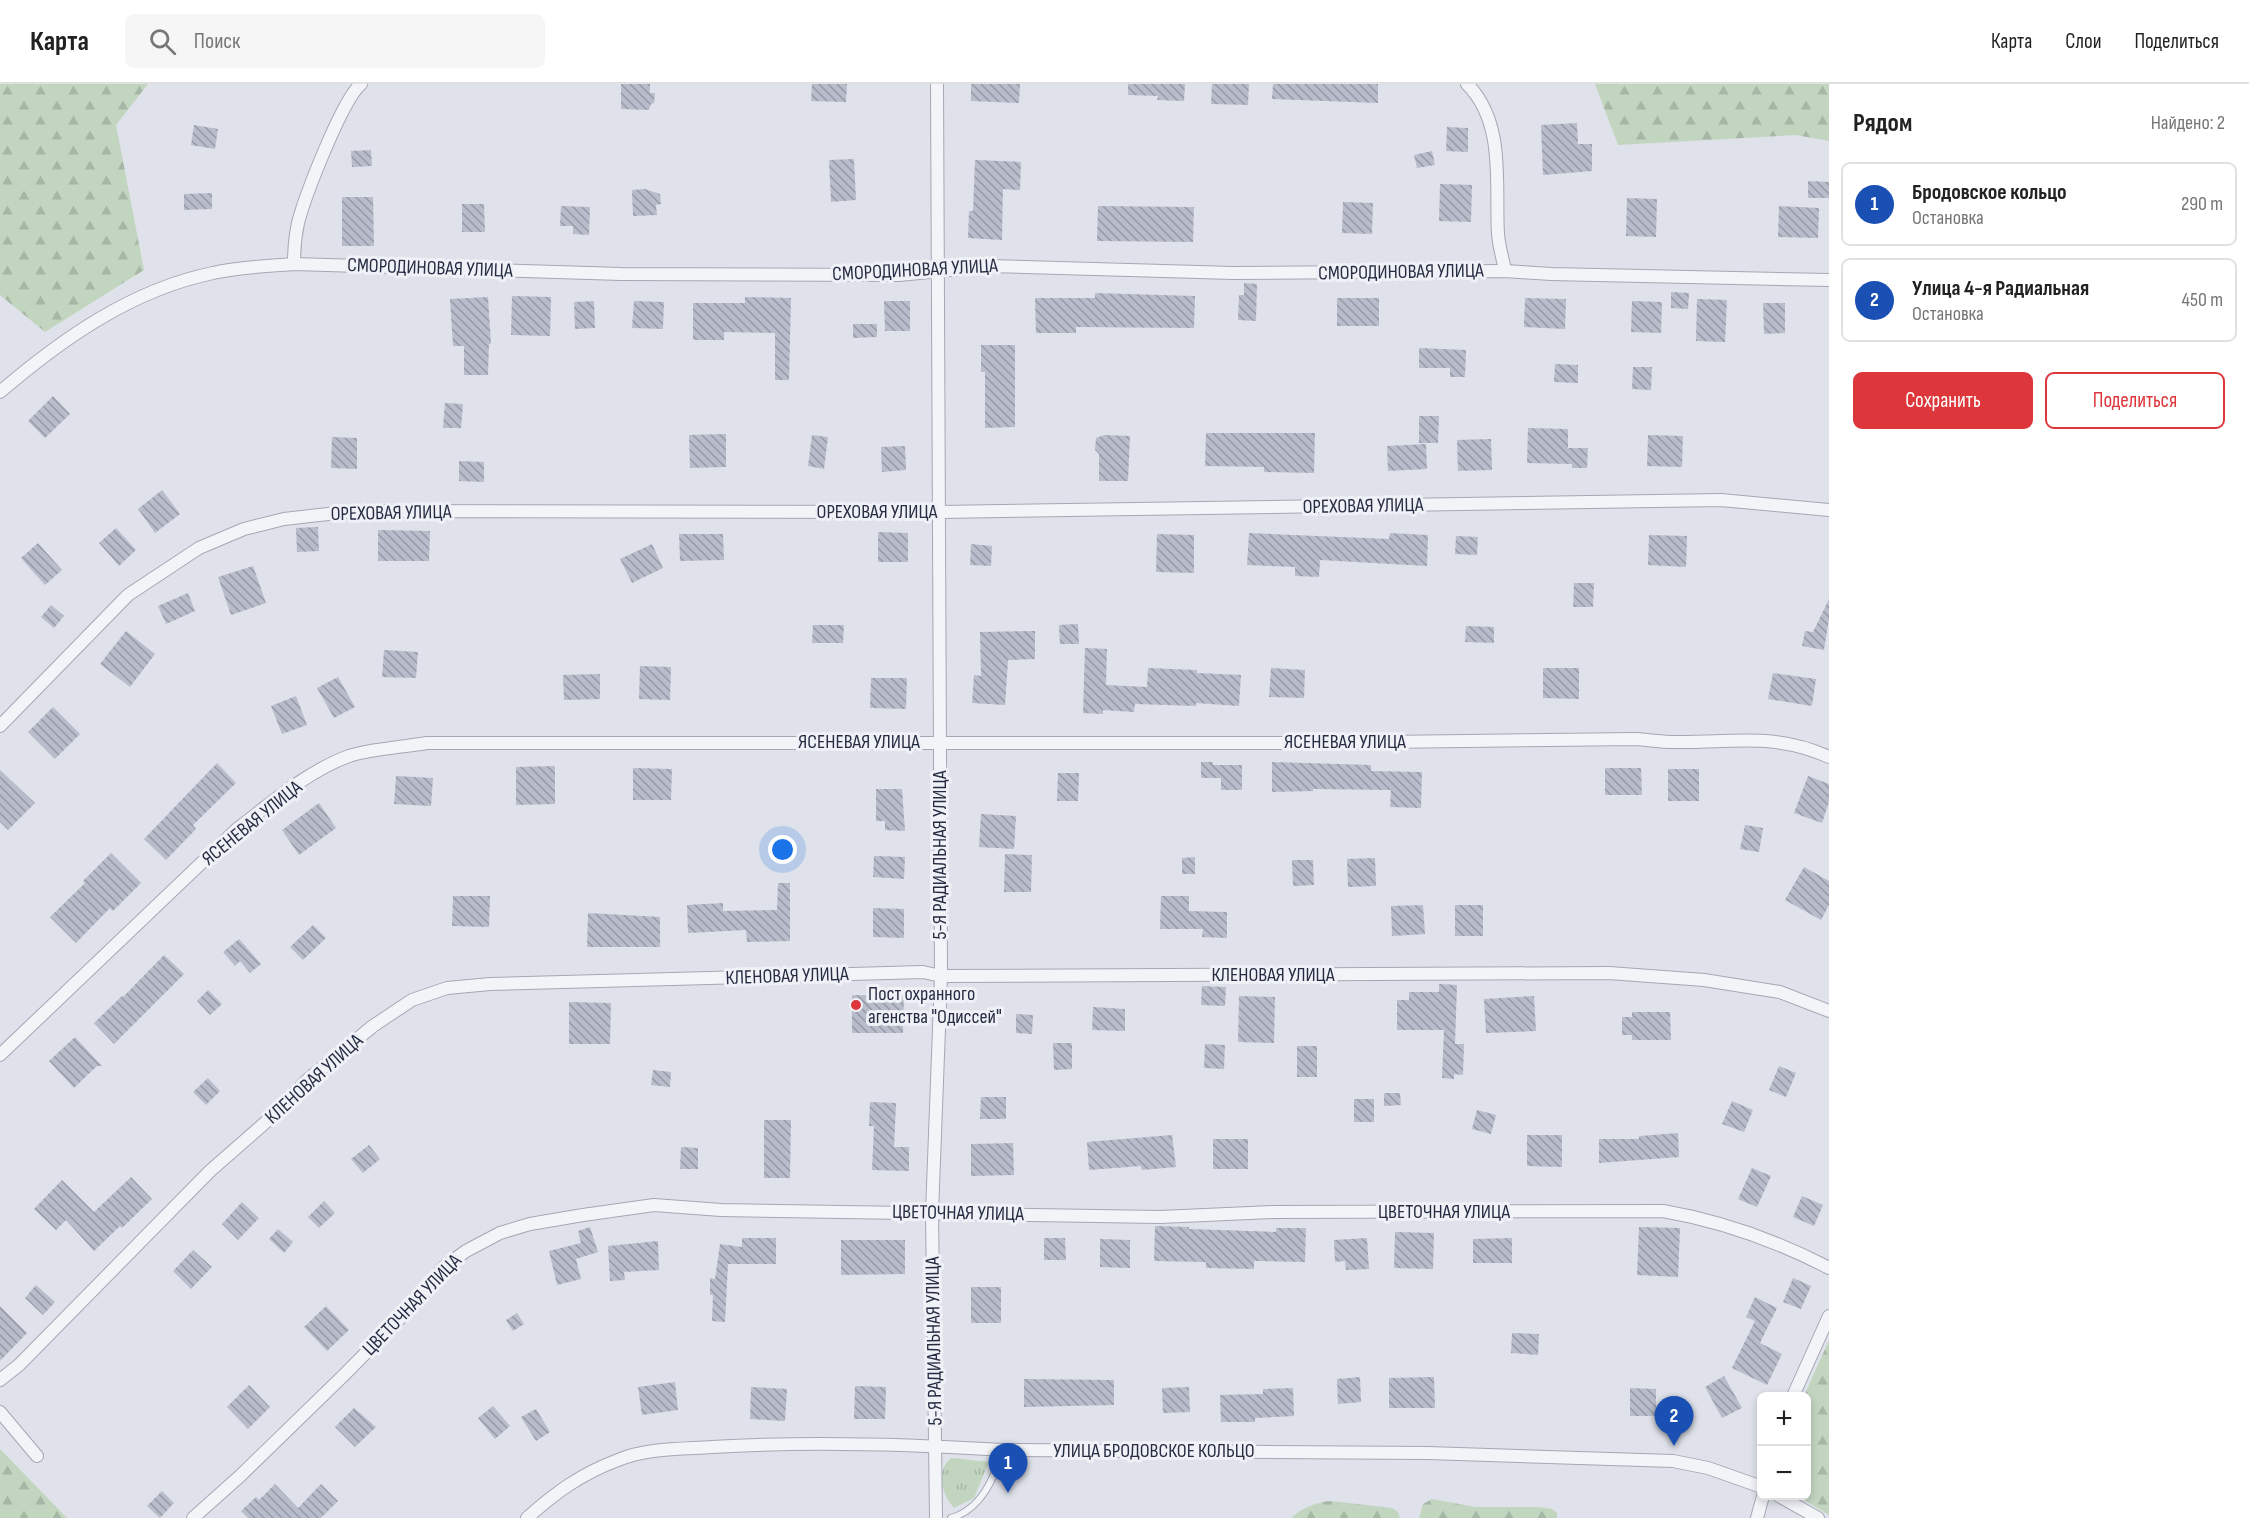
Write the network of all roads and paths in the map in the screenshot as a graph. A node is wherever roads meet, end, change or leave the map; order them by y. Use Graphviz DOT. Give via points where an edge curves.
graph roads {
  1 [pos="361,84"];
  2 [pos="937,84"];
  3 [pos="1467,84"];
  4 [pos="294,264"];
  5 [pos="937,270"];
  6 [pos="1505,271"];
  7 [pos="1829,280"];
  8 [pos="0,392"];
  9 [pos="1829,510"];
  10 [pos="940,512"];
  11 [pos="0,726"];
  12 [pos="940,742"];
  13 [pos="1829,757"];
  14 [pos="941,976"];
  15 [pos="1829,1011"];
  16 [pos="0,1055"];
  17 [pos="932,1213"];
  18 [pos="1829,1268"];
  19 [pos="1829,1316"];
  20 [pos="0,1380"];
  21 [pos="1795,1392"];
  22 [pos="0,1412"];
  23 [pos="935,1446"];
  24 [pos="1003,1450"];
  25 [pos="37,1456"];
  26 [pos="1757,1485"];
  27 [pos="1762,1500"];
  28 [pos="1786,1500"];
  29 [pos="193,1518"];
  30 [pos="526,1518"];
  31 [pos="936,1518"];
  32 [pos="951,1518"];
  33 [pos="1757,1518"];
  34 [pos="1818,1518"];
  1 -- 4 [label="street" via="340,119 309,190 298,223"];
  2 -- 5 [label="street, 5-Я РАДИАЛЬНАЯ УЛИЦА"];
  3 -- 6 [label="street" via="1486,112 1495,144 1498,237"];
  4 -- 5 [label="street, СМОРОДИНОВАЯ УЛИЦА" via="633,274 898,275"];
  4 -- 8 [label="street, СМОРОДИНОВАЯ УЛИЦА" via="212,273 117,307 33,364"];
  5 -- 6 [label="street, СМОРОДИНОВАЯ УЛИЦА" via="988,266 1233,273"];
  5 -- 10 [label="street, 5-Я РАДИАЛЬНАЯ УЛИЦА"];
  6 -- 7 [label="street, СМОРОДИНОВАЯ УЛИЦА"];
  9 -- 10 [label="street, ОРЕХОВАЯ УЛИЦА" via="1721,500"];
  10 -- 11 [label="street, ОРЕХОВАЯ УЛИЦА" via="354,511 284,519 244,529 199,548 128,595"];
  10 -- 12 [label="street, 5-Я РАДИАЛЬНАЯ УЛИЦА"];
  12 -- 13 [label="street, ЯСЕНЕВАЯ УЛИЦА" via="1729,740 1787,742"];
  12 -- 14 [label="street, 5-Я РАДИАЛЬНАЯ УЛИЦА"];
  12 -- 16 [label="street, ЯСЕНЕВАЯ УЛИЦА" via="427,743 350,756 314,774 237,830"];
  14 -- 15 [label="street, КЛЕНОВАЯ УЛИЦА" via="1609,973 1704,980 1780,992"];
  14 -- 17 [label="street, 5-Я РАДИАЛЬНАЯ УЛИЦА"];
  14 -- 20 [label="street, КЛЕНОВАЯ УЛИЦА" via="924,972 490,984 447,988 412,1000 391,1012 305,1082"];
  17 -- 18 [label="street, ЦВЕТОЧНАЯ УЛИЦА" via="1160,1217 1284,1212 1663,1211 1699,1217 1755,1235"];
  17 -- 23 [label="street, 5-Я РАДИАЛЬНАЯ УЛИЦА"];
  17 -- 29 [label="street, ЦВЕТОЧНАЯ УЛИЦА" via="721,1210 654,1205 530,1224 500,1233 444,1267 414,1304 337,1382"];
  19 -- 21 [label="street"];
  22 -- 25 [label="street"];
  23 -- 24 [label="street, УЛИЦА БРОДОВСКОЕ КОЛЬЦО"];
  23 -- 30 [label="street, УЛИЦА БРОДОВСКОЕ КОЛЬЦО" via="759,1444 656,1450 587,1473 556,1491"];
  23 -- 31 [label="street, 5-Я РАДИАЛЬНАЯ УЛИЦА"];
  24 -- 26 [label="street, УЛИЦА БРОДОВСКОЕ КОЛЬЦО" via="1428,1453 1673,1461 1708,1467"];
  24 -- 32 [label="lane" via="994,1478 980,1500"];
  27 -- 33 [label="street"];
  28 -- 34 [label="street"];
}
